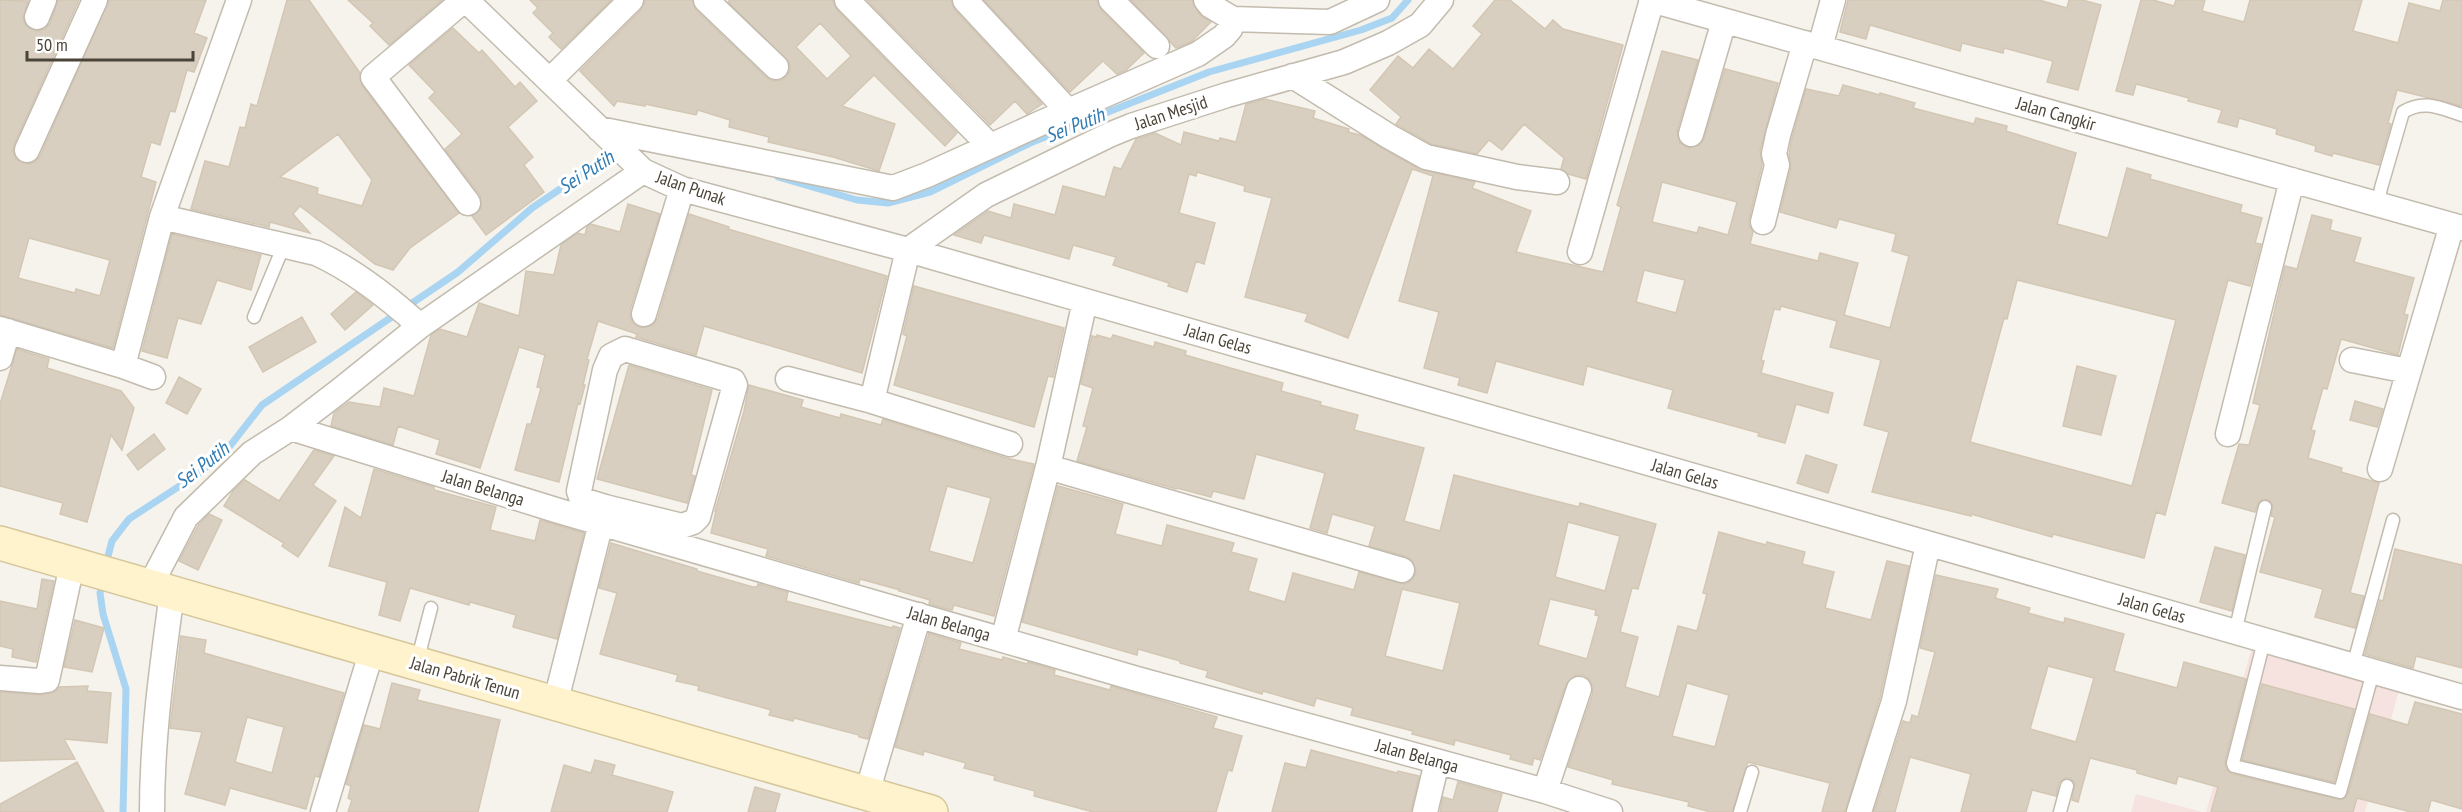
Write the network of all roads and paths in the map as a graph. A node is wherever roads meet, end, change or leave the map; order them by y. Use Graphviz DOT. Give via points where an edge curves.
graph roads {
  1 [pos="95,0"];
  2 [pos="239,0"];
  3 [pos="465,0"];
  4 [pos="631,0"];
  5 [pos="706,0"];
  6 [pos="847,0"];
  7 [pos="965,0"];
  8 [pos="1111,0"];
  9 [pos="1206,0"];
  10 [pos="1377,0"];
  11 [pos="1441,0"];
  12 [pos="1652,0"];
  13 [pos="1833,0"];
  14 [pos="1233,19"];
  15 [pos="1724,21"];
  16 [pos="1812,45"];
  17 [pos="1157,46"];
  18 [pos="776,67"];
  19 [pos="1293,76"];
  20 [pos="550,80"];
  21 [pos="1068,111"];
  22 [pos="2462,115"];
  23 [pos="1691,134"];
  24 [pos="990,146"];
  25 [pos="27,150"];
  26 [pos="621,150"];
  27 [pos="2292,180"];
  28 [pos="1557,182"];
  29 [pos="682,189"];
  30 [pos="468,203"];
  31 [pos="2378,204"];
  32 [pos="162,217"];
  33 [pos="1763,222"];
  34 [pos="2457,226"];
  35 [pos="284,245"];
  36 [pos="908,250"];
  37 [pos="1580,252"];
  38 [pos="1085,301"];
  39 [pos="644,314"];
  40 [pos="254,318"];
  41 [pos="415,321"];
  42 [pos="4,330"];
  43 [pos="0,358"];
  44 [pos="2352,360"];
  45 [pos="123,366"];
  46 [pos="2408,371"];
  47 [pos="153,377"];
  48 [pos="788,379"];
  49 [pos="872,401"];
  50 [pos="291,428"];
  51 [pos="2228,434"];
  52 [pos="1010,444"];
  53 [pos="1048,467"];
  54 [pos="2380,469"];
  55 [pos="2265,507"];
  56 [pos="603,515"];
  57 [pos="2393,520"];
  58 [pos="0,543"];
  59 [pos="1928,544"];
  60 [pos="83,568"];
  61 [pos="1402,570"];
  62 [pos="152,587"];
  63 [pos="431,608"];
  64 [pos="919,615"];
  65 [pos="2235,632"];
  66 [pos="1003,640"];
  67 [pos="2264,640"];
  68 [pos="372,650"];
  69 [pos="416,663"];
  70 [pos="2363,669"];
  71 [pos="0,678"];
  72 [pos="1579,689"];
  73 [pos="2462,698"];
  74 [pos="555,704"];
  75 [pos="1437,762"];
  76 [pos="1752,772"];
  77 [pos="2067,786"];
  78 [pos="1545,791"];
  79 [pos="867,794"];
  80 [pos="152,812"];
  81 [pos="323,812"];
  82 [pos="931,812"];
  83 [pos="1425,812"];
  84 [pos="1610,812"];
  85 [pos="1740,812"];
  86 [pos="1859,812"];
  87 [pos="2060,812"];
  1 -- 25 [label="street"];
  2 -- 32 [label="street"];
  3 -- 20 [label="street, Jalan Punak"];
  3 -- 30 [label="street" via="374,77"];
  4 -- 20 [label="street"];
  5 -- 18 [label="street"];
  6 -- 24 [label="street"];
  7 -- 21 [label="street"];
  8 -- 17 [label="street"];
  9 -- 14 [label="street"];
  10 -- 14 [label="street" via="1330,22"];
  11 -- 19 [label="street, Jalan Mesjid" via="1420,25 1388,43 1344,62"];
  12 -- 15 [label="street, Jalan Cangkir"];
  12 -- 37 [label="street"];
  13 -- 16 [label="street"];
  14 -- 21 [label="street" via="1224,36 1198,54"];
  15 -- 16 [label="street, Jalan Cangkir"];
  15 -- 23 [label="street"];
  16 -- 27 [label="street, Jalan Cangkir"];
  16 -- 33 [label="street" via="1778,135 1774,154 1777,165"];
  19 -- 28 [label="street" via="1426,156"];
  19 -- 36 [label="street, Jalan Mesjid" via="1110,135 986,195"];
  20 -- 26 [label="street, Jalan Punak"];
  21 -- 24 [label="street"];
  22 -- 31 [label="lane" via="2425,104 2403,112"];
  24 -- 26 [label="street" via="893,188"];
  26 -- 29 [label="street, Jalan Punak"];
  26 -- 41 [label="street"];
  27 -- 31 [label="street, Jalan Cangkir"];
  27 -- 51 [label="street"];
  29 -- 36 [label="street, Jalan Punak"];
  29 -- 39 [label="street"];
  31 -- 34 [label="street, Jalan Cangkir"];
  32 -- 35 [label="street"];
  32 -- 45 [label="street"];
  34 -- 46 [label="street"];
  35 -- 40 [label="lane"];
  35 -- 41 [label="street" via="333,261"];
  36 -- 38 [label="street, Jalan Gelas"];
  36 -- 49 [label="street"];
  38 -- 53 [label="street"];
  38 -- 59 [label="street, Jalan Gelas"];
  41 -- 50 [label="street"];
  42 -- 43 [label="street"];
  42 -- 45 [label="street"];
  44 -- 46 [label="street"];
  45 -- 47 [label="street"];
  46 -- 54 [label="street"];
  48 -- 49 [label="street"];
  49 -- 52 [label="street"];
  50 -- 56 [label="street, Jalan Belanga"];
  50 -- 62 [label="street" via="252,453 186,517"];
  53 -- 61 [label="street"];
  53 -- 66 [label="street"];
  55 -- 65 [label="lane"];
  56 -- 56 [label="street" via="682,526 693,522 704,495 733,381 625,349 611,356 579,491 582,500"];
  56 -- 64 [label="street, Jalan Belanga"];
  56 -- 74 [label="street"];
  57 -- 70 [label="lane"];
  58 -- 60 [label="street, Jalan Pabrik Tenun"];
  59 -- 65 [label="street, Jalan Gelas"];
  59 -- 86 [label="street" via="1894,701"];
  60 -- 62 [label="street, Jalan Pabrik Tenun"];
  60 -- 71 [label="street" via="47,680"];
  62 -- 68 [label="street, Jalan Pabrik Tenun"];
  62 -- 80 [label="street" via="156,709"];
  63 -- 69 [label="lane"];
  64 -- 66 [label="street, Jalan Belanga"];
  64 -- 79 [label="street"];
  65 -- 67 [label="street, Jalan Gelas"];
  66 -- 75 [label="street, Jalan Belanga"];
  67 -- 70 [label="street, Jalan Gelas"];
  67 -- 70 [label="lane" via="2234,766 2340,792"];
  68 -- 69 [label="street, Jalan Pabrik Tenun"];
  68 -- 81 [label="street"];
  69 -- 74 [label="street, Jalan Pabrik Tenun"];
  70 -- 73 [label="street, Jalan Gelas"];
  72 -- 78 [label="street"];
  74 -- 79 [label="street, Jalan Pabrik Tenun"];
  75 -- 78 [label="street, Jalan Belanga"];
  75 -- 83 [label="street"];
  76 -- 85 [label="lane"];
  77 -- 87 [label="lane"];
  78 -- 84 [label="street, Jalan Belanga"];
  79 -- 82 [label="street, Jalan Pabrik Tenun"];
}
